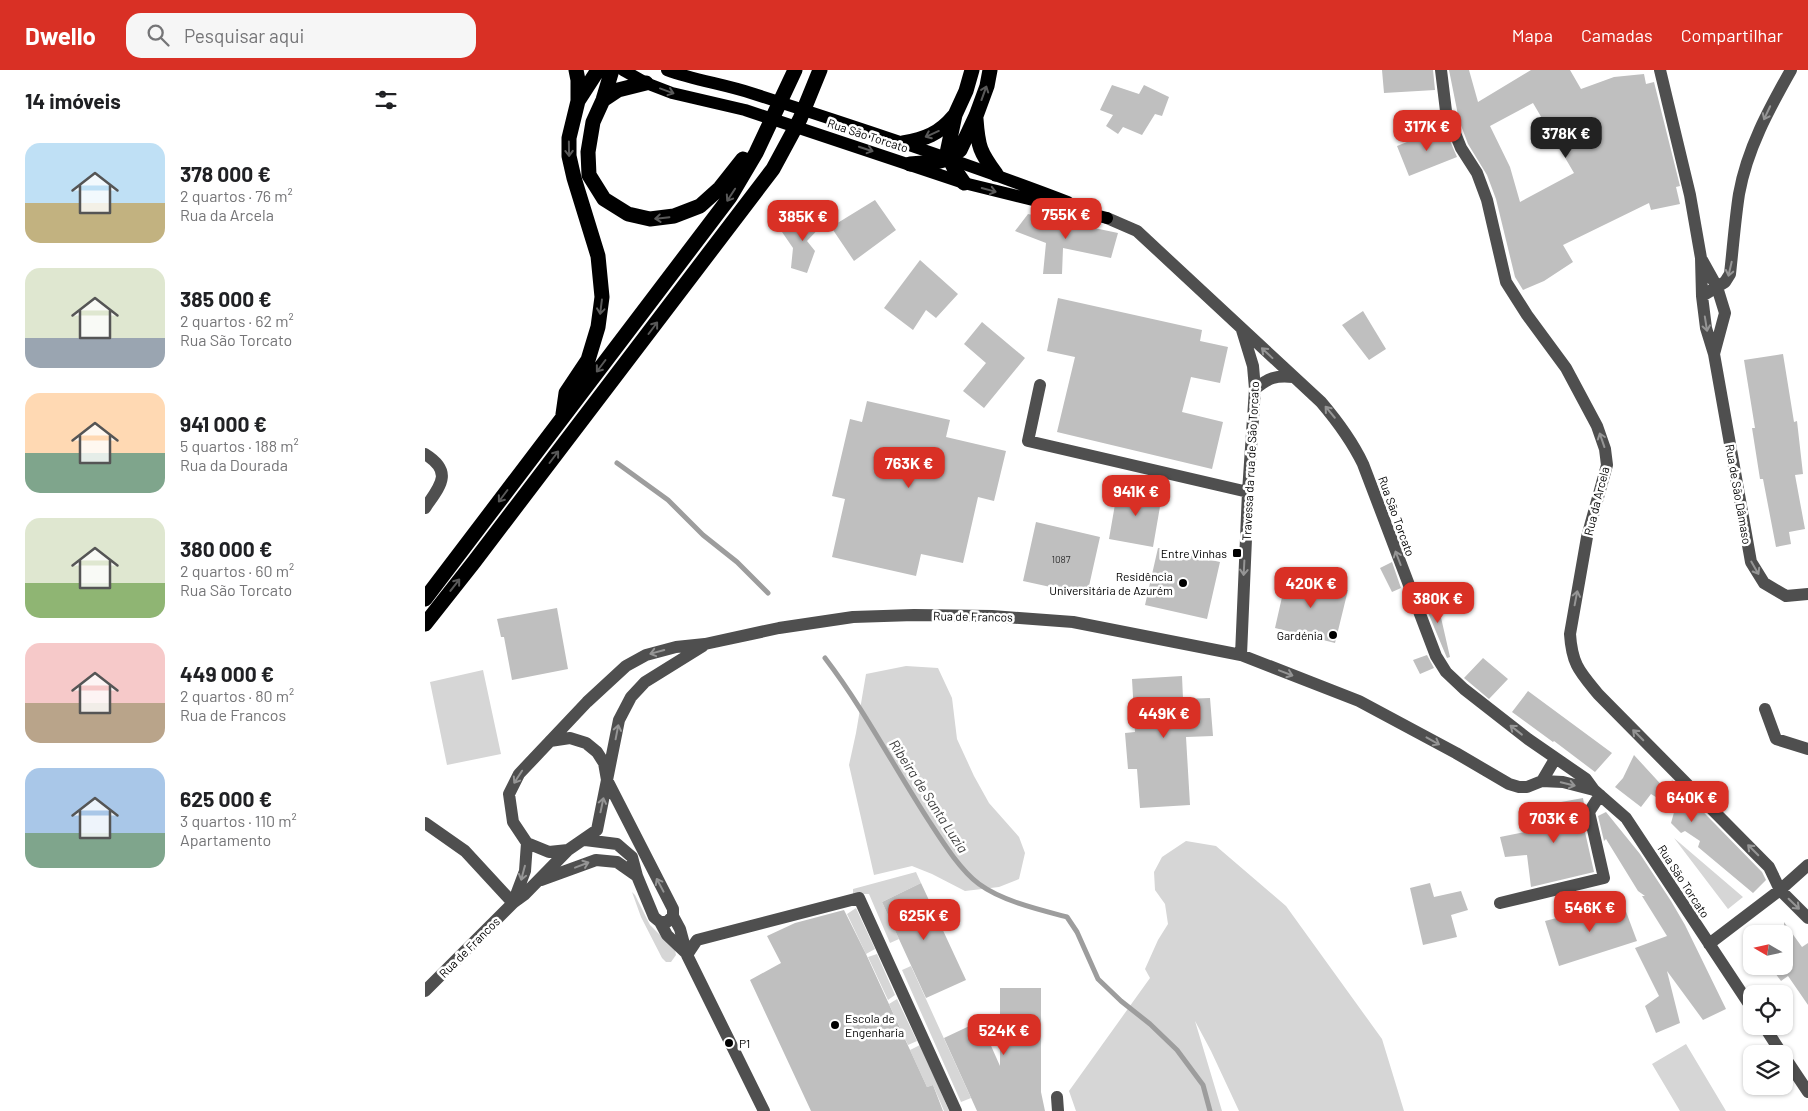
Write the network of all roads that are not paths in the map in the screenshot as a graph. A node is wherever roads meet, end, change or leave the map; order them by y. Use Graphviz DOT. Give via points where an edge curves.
graph roads {
  1 [pos="576,70"];
  2 [pos="598,70"];
  3 [pos="612,70"];
  4 [pos="623,70"];
  5 [pos="667,70"];
  6 [pos="972,70"];
  7 [pos="990,70"];
  8 [pos="1441,70"];
  9 [pos="1660,70"];
  10 [pos="1791,70"];
  11 [pos="795,71"];
  12 [pos="822,72"];
  13 [pos="646,83"];
  14 [pos="603,100"];
  15 [pos="578,101"];
  16 [pos="955,115"];
  17 [pos="976,116"];
  18 [pos="903,143"];
  19 [pos="756,153"];
  20 [pos="948,159"];
  21 [pos="910,164"];
  22 [pos="996,174"];
  23 [pos="964,183"];
  24 [pos="1107,218"];
  25 [pos="1701,258"];
  26 [pos="1717,286"];
  27 [pos="1702,296"];
  28 [pos="1242,329"];
  29 [pos="1714,354"];
  30 [pos="1293,377"];
  31 [pos="1040,385"];
  32 [pos="1255,389"];
  33 [pos="563,416"];
  34 [pos="425,454"];
  35 [pos="1248,492"];
  36 [pos="425,508"];
  37 [pos="1808,594"];
  38 [pos="425,599"];
  39 [pos="425,624"];
  40 [pos="705,644"];
  41 [pos="1241,655"];
  42 [pos="1765,709"];
  43 [pos="550,741"];
  44 [pos="1808,749"];
  45 [pos="1555,759"];
  46 [pos="607,780"];
  47 [pos="1542,781"];
  48 [pos="1597,792"];
  49 [pos="425,823"];
  50 [pos="585,840"];
  51 [pos="527,843"];
  52 [pos="568,850"];
  53 [pos="1808,865"];
  54 [pos="637,876"];
  55 [pos="537,882"];
  56 [pos="1780,890"];
  57 [pos="513,903"];
  58 [pos="1500,903"];
  59 [pos="673,916"];
  60 [pos="1808,918"];
  61 [pos="660,922"];
  62 [pos="1709,944"];
  63 [pos="687,955"];
  64 [pos="425,990"];
  65 [pos="1743,995"];
  66 [pos="1793,1070"];
  67 [pos="1808,1092"];
  68 [pos="1057,1097"];
  69 [pos="764,1111"];
  70 [pos="956,1111"];
  71 [pos="1058,1111"];
  1 -- 15 [label="highway"];
  2 -- 15 [label="highway"];
  3 -- 14 [label="highway"];
  4 -- 13 [label="main road, Rua São Torcato"];
  5 -- 18 [label="main road, Rua São Torcato" via="749,92"];
  6 -- 16 [label="highway"];
  17 -- 7 [label="highway, one-way"];
  56 -- 8 [label="street, Rua da Arcela, one-way" via="1769,867 1598,694 1576,667 1570,634 1587,537 1607,465 1605,449 1597,426 1566,368 1506,282 1487,200 1446,111"];
  9 -- 25 [label="street, Rua de São Dâmaso" via="1685,170"];
  10 -- 26 [label="street, one-way" via="1752,146 1739,192 1730,274"];
  11 -- 19 [label="highway"];
  39 -- 12 [label="highway, one-way" via="773,169"];
  13 -- 14 [label="highway" via="618,90"];
  13 -- 21 [label="main road, Rua São Torcato, one-way" via="672,93 745,110"];
  19 -- 14 [label="highway, one-way" via="745,156 721,188 700,206 674,216 650,219 628,214 604,199 589,175 588,152 593,122"];
  15 -- 33 [label="highway, one-way" via="569,138 569,156 598,256 602,297 598,327 588,360 566,393"];
  16 -- 18 [label="highway, one-way" via="935,133"];
  16 -- 20 [label="highway" via="947,147"];
  17 -- 20 [label="highway" via="960,150"];
  17 -- 22 [label="highway" via="979,147"];
  18 -- 20 [label="main road, Rua São Torcato"];
  19 -- 33 [label="highway, one-way" via="730,197"];
  20 -- 21 [label="highway"];
  20 -- 22 [label="main road, Rua São Torcato"];
  20 -- 23 [label="highway"];
  21 -- 23 [label="main road, Rua São Torcato"];
  22 -- 24 [label="main road, Rua São Torcato"];
  23 -- 24 [label="main road, Rua São Torcato, one-way"];
  24 -- 28 [label="street, Rua São Torcato" via="1137,231"];
  25 -- 26 [label="street, Rua de São Dâmaso"];
  25 -- 27 [label="street, Rua de São Dâmaso"];
  26 -- 27 [label="street"];
  26 -- 29 [label="street, Rua de São Dâmaso" via="1725,313"];
  27 -- 29 [label="street, Rua de São Dâmaso, one-way" via="1706,328"];
  30 -- 28 [label="street, Rua São Torcato, one-way"];
  28 -- 32 [label="street, Travessa da rua de São Torcato" via="1253,366"];
  29 -- 37 [label="street, Rua de São Dâmaso, one-way" via="1751,562 1764,583 1786,596"];
  30 -- 32 [label="street" via="1279,375"];
  45 -- 30 [label="street, Rua São Torcato, one-way" via="1446,672 1436,656 1353,443 1321,402"];
  31 -- 35 [label="street" via="1027,441"];
  32 -- 35 [label="street, Travessa da rua de São Torcato"];
  33 -- 38 [label="highway, one-way"];
  34 -- 36 [label="street" via="442,471 442,483"];
  35 -- 41 [label="street, Travessa da rua de São Torcato, one-way"];
  40 -- 41 [label="street, Rua de Francos" via="853,617 992,616 1073,622"];
  40 -- 43 [label="street, Rua de Francos, one-way" via="646,655 626,666"];
  46 -- 40 [label="street, Rua de Francos, one-way" via="619,720 631,697 645,682"];
  41 -- 47 [label="street, Rua de Francos, one-way" via="1359,700 1509,784 1527,787"];
  42 -- 44 [label="street" via="1776,739"];
  43 -- 46 [label="street, Rua de Francos" via="570,738 586,743 604,763"];
  43 -- 51 [label="street, Rua de Francos, one-way" via="519,774 509,794 513,822"];
  45 -- 47 [label="street"];
  45 -- 48 [label="street, Rua São Torcato" via="1586,779"];
  50 -- 46 [label="street, Rua de Francos, one-way" via="597,830"];
  59 -- 46 [label="street, one-way" via="673,909"];
  47 -- 48 [label="street, Rua São Torcato, one-way" via="1563,782"];
  48 -- 58 [label="street" via="1589,812 1603,878"];
  48 -- 62 [label="street, Rua São Torcato" via="1626,818"];
  49 -- 57 [label="street" via="465,851"];
  50 -- 52 [label="street, Rua de Francos"];
  50 -- 54 [label="street" via="617,844 631,857"];
  51 -- 52 [label="street" via="549,852"];
  51 -- 57 [label="street, Rua de Francos, one-way" via="525,871"];
  52 -- 55 [label="street, Rua de Francos"];
  53 -- 56 [label="street"];
  55 -- 54 [label="street, one-way" via="596,860 617,862"];
  54 -- 61 [label="street" via="654,917"];
  55 -- 57 [label="street, Rua de Francos"];
  56 -- 60 [label="street, Rua da Arcela, one-way"];
  56 -- 62 [label="street"];
  57 -- 64 [label="street, Rua de Francos"];
  59 -- 61 [label="street" via="667,922"];
  59 -- 63 [label="street"];
  61 -- 63 [label="street" via="667,935"];
  62 -- 65 [label="street, Rua São Torcato"];
  63 -- 69 [label="street"];
  63 -- 70 [label="street" via="697,940 859,898"];
  66 -- 67 [label="street"];
  68 -- 71 [label="street"];
}
